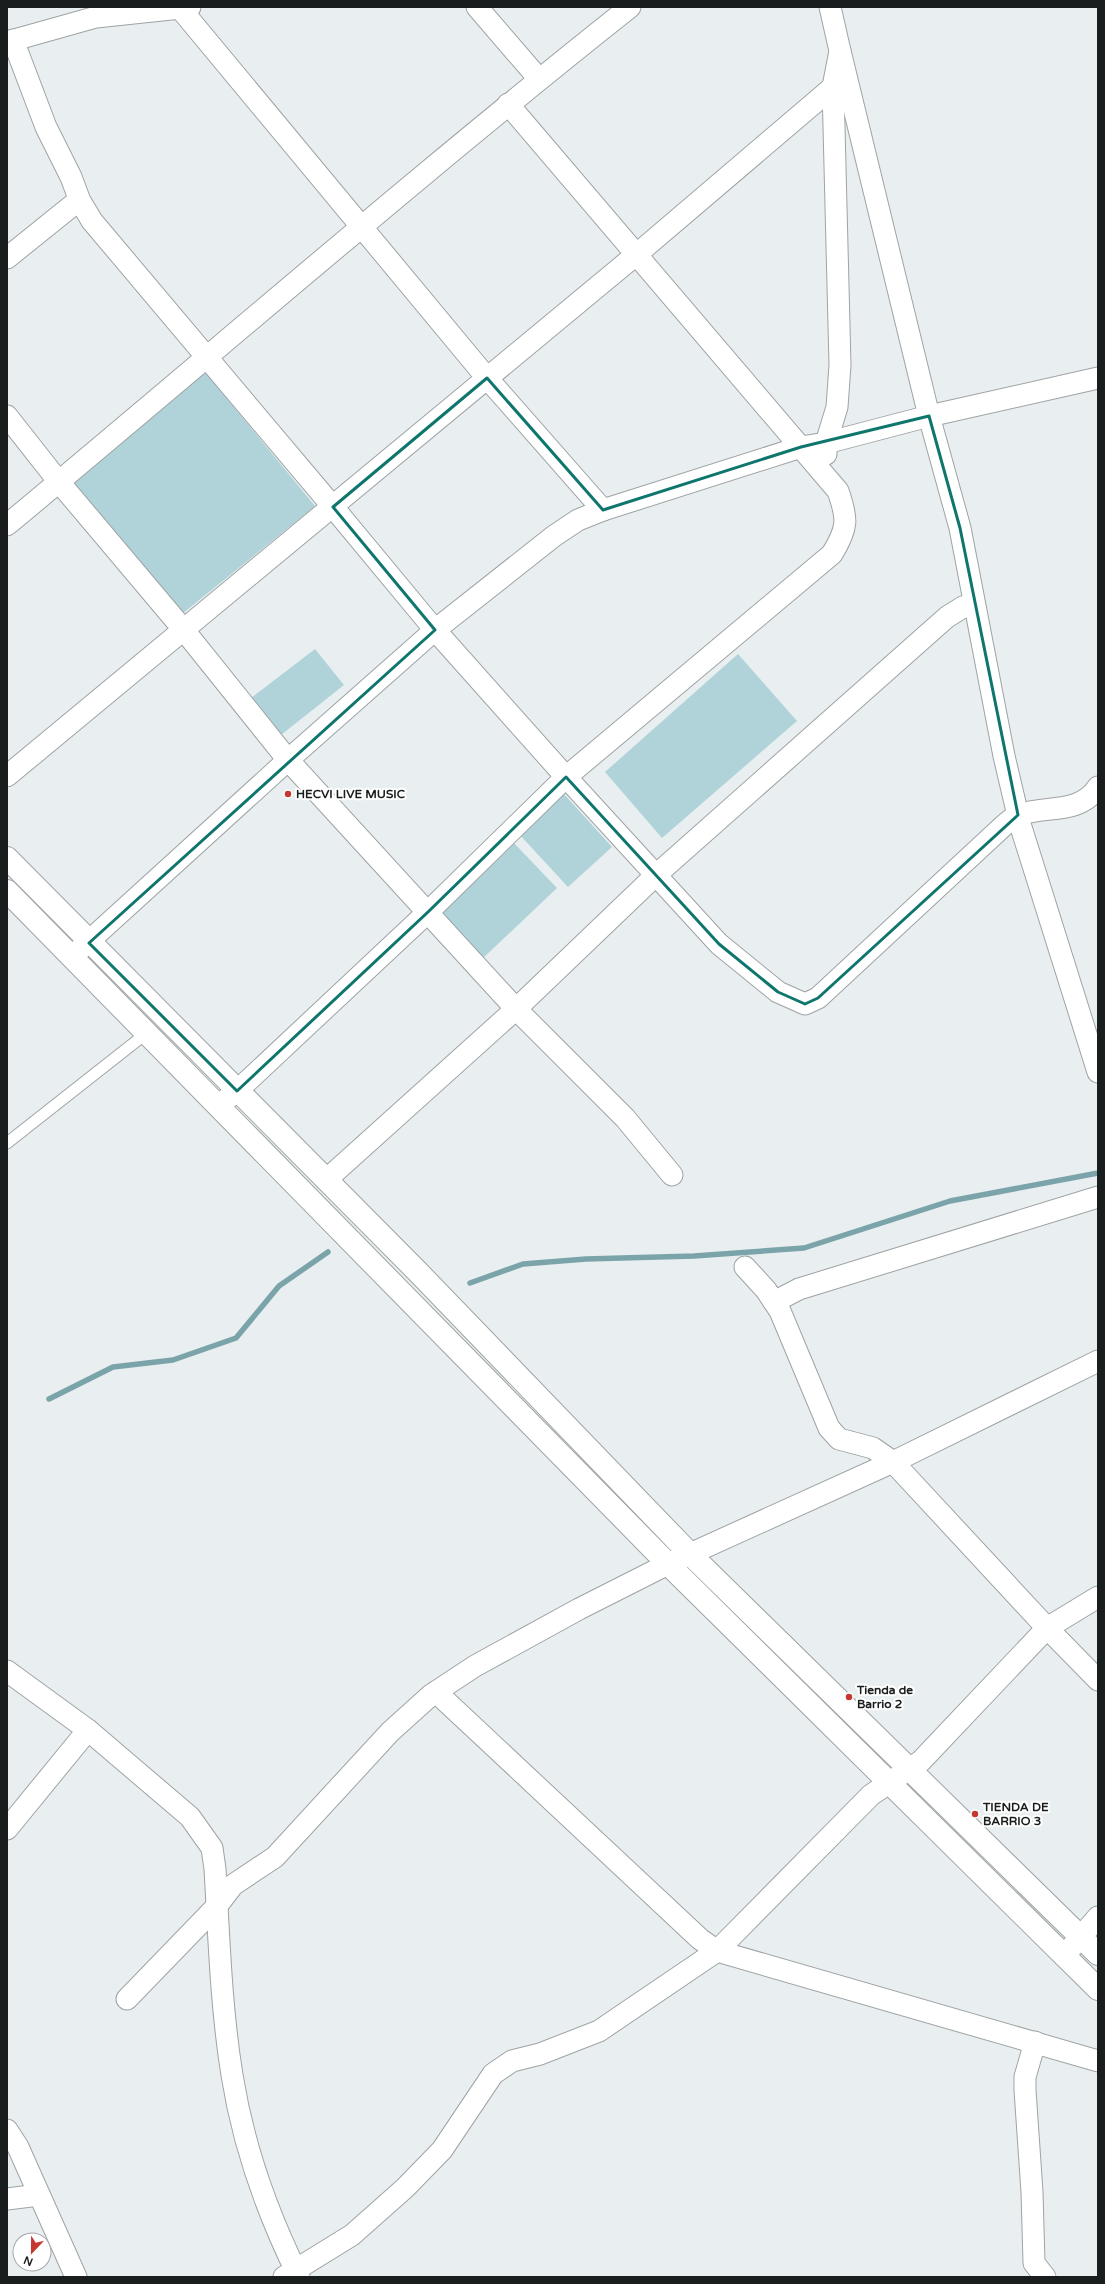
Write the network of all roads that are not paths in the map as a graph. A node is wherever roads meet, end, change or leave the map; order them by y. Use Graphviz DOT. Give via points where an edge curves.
graph roads {
  1 [pos="183,7"];
  2 [pos="477,7"];
  3 [pos="630,7"];
  4 [pos="830,7"];
  5 [pos="10,41"];
  6 [pos="840,51"];
  7 [pos="539,79"];
  8 [pos="833,87"];
  9 [pos="508,104"];
  10 [pos="79,200"];
  11 [pos="360,226"];
  12 [pos="637,254"];
  13 [pos="7,258"];
  14 [pos="207,358"];
  15 [pos="487,378"];
  16 [pos="1098,378"];
  17 [pos="7,416"];
  18 [pos="928,416"];
  19 [pos="826,443"];
  20 [pos="801,448"];
  21 [pos="824,475"];
  22 [pos="59,482"];
  23 [pos="333,507"];
  24 [pos="602,510"];
  25 [pos="7,525"];
  26 [pos="974,604"];
  27 [pos="183,629"];
  28 [pos="435,630"];
  29 [pos="288,760"];
  30 [pos="7,776"];
  31 [pos="566,777"];
  32 [pos="1098,787"];
  33 [pos="1018,815"];
  34 [pos="7,858"];
  35 [pos="656,875"];
  36 [pos="7,891"];
  37 [pos="428,912"];
  38 [pos="89,943"];
  39 [pos="72,956"];
  40 [pos="516,1009"];
  41 [pos="148,1032"];
  42 [pos="1098,1072"];
  43 [pos="237,1091"];
  44 [pos="219,1105"];
  45 [pos="7,1143"];
  46 [pos="672,1175"];
  47 [pos="326,1180"];
  48 [pos="1098,1198"];
  49 [pos="745,1267"];
  50 [pos="774,1302"];
  51 [pos="1098,1361"];
  52 [pos="893,1462"];
  53 [pos="690,1554"];
  54 [pos="668,1564"];
  55 [pos="1098,1597"];
  56 [pos="1047,1628"];
  57 [pos="7,1671"];
  58 [pos="1098,1680"];
  59 [pos="436,1692"];
  60 [pos="88,1730"];
  61 [pos="910,1769"];
  62 [pos="889,1783"];
  63 [pos="7,1829"];
  64 [pos="217,1906"];
  65 [pos="1098,1917"];
  66 [pos="1081,1937"];
  67 [pos="718,1951"];
  68 [pos="1098,1954"];
  69 [pos="1064,1956"];
  70 [pos="1098,1989"];
  71 [pos="128,1999"];
  72 [pos="1035,2042"];
  73 [pos="1098,2061"];
  74 [pos="7,2130"];
  75 [pos="39,2195"];
  76 [pos="7,2200"];
  77 [pos="292,2274"];
  78 [pos="76,2277"];
  79 [pos="1045,2277"];
  1 -- 5 [label="street" via="96,17"];
  1 -- 11 [label="street"];
  2 -- 7 [label="street"];
  3 -- 7 [label="street"];
  4 -- 6 [label="street"];
  5 -- 10 [label="street"];
  6 -- 8 [label="street"];
  6 -- 18 [label="street"];
  7 -- 9 [label="street"];
  8 -- 12 [label="street"];
  8 -- 19 [label="street" via="840,382 836,413"];
  9 -- 11 [label="street"];
  9 -- 12 [label="street"];
  10 -- 13 [label="street"];
  10 -- 14 [label="street" via="92,221"];
  11 -- 14 [label="street"];
  11 -- 15 [label="street"];
  12 -- 15 [label="street"];
  12 -- 20 [label="street"];
  14 -- 22 [label="street"];
  14 -- 23 [label="street"];
  15 -- 23 [label="street"];
  15 -- 24 [label="street"];
  16 -- 18 [label="street"];
  17 -- 22 [label="street"];
  18 -- 19 [label="street"];
  18 -- 26 [label="street" via="960,528"];
  19 -- 20 [label="street"];
  19 -- 21 [label="street"];
  20 -- 21 [label="street"];
  20 -- 24 [label="street"];
  21 -- 31 [label="street" via="838,491 846,512 844,528 832,554"];
  22 -- 25 [label="street"];
  22 -- 27 [label="street"];
  23 -- 27 [label="street"];
  23 -- 28 [label="street"];
  24 -- 28 [label="street" via="578,520 554,536"];
  26 -- 33 [label="street"];
  26 -- 35 [label="street" via="963,607 947,617"];
  27 -- 29 [label="street"];
  27 -- 30 [label="street"];
  28 -- 29 [label="street"];
  28 -- 31 [label="street"];
  29 -- 37 [label="street"];
  29 -- 38 [label="street"];
  31 -- 35 [label="street"];
  31 -- 37 [label="street"];
  32 -- 33 [label="street" via="1092,797 1074,805"];
  33 -- 35 [label="street" via="993,835 818,998 805,1004 778,992 719,944"];
  33 -- 42 [label="street"];
  34 -- 38 [label="street"];
  35 -- 40 [label="street"];
  36 -- 39 [label="street"];
  37 -- 40 [label="street"];
  37 -- 43 [label="street"];
  38 -- 39 [label="street"];
  38 -- 43 [label="street"];
  39 -- 41 [label="street"];
  40 -- 46 [label="street" via="625,1118"];
  40 -- 47 [label="street"];
  41 -- 44 [label="street"];
  41 -- 45 [label="lane"];
  43 -- 44 [label="street"];
  43 -- 47 [label="street"];
  44 -- 54 [label="street"];
  47 -- 53 [label="street"];
  48 -- 50 [label="street" via="799,1289"];
  49 -- 50 [label="street"];
  50 -- 52 [label="street" via="829,1428 839,1438 873,1448"];
  51 -- 52 [label="street"];
  52 -- 53 [label="street"];
  52 -- 56 [label="street"];
  53 -- 54 [label="street"];
  53 -- 61 [label="street"];
  54 -- 59 [label="street" via="475,1666"];
  54 -- 62 [label="street"];
  55 -- 56 [label="street"];
  56 -- 58 [label="street"];
  56 -- 61 [label="street" via="921,1762"];
  57 -- 60 [label="street"];
  59 -- 64 [label="street" via="390,1732 276,1857 233,1885"];
  59 -- 67 [label="street" via="700,1939"];
  60 -- 63 [label="street"];
  60 -- 64 [label="street" via="190,1816 202,1831 212,1848"];
  61 -- 62 [label="street"];
  61 -- 66 [label="street"];
  62 -- 67 [label="street" via="871,1795"];
  62 -- 69 [label="street"];
  64 -- 71 [label="street"];
  64 -- 77 [label="street" via="232,2076 245,2136"];
  65 -- 66 [label="street"];
  66 -- 68 [label="street"];
  66 -- 69 [label="street"];
  67 -- 72 [label="street"];
  67 -- 77 [label="street" via="599,2030 540,2054 512,2061 493,2074 442,2150 405,2188 352,2235"];
  69 -- 70 [label="street"];
  72 -- 73 [label="street"];
  72 -- 79 [label="street" via="1025,2078 1025,2090 1034,2263"];
  74 -- 75 [label="street" via="18,2147"];
  75 -- 76 [label="street"];
  75 -- 78 [label="street"];
}
